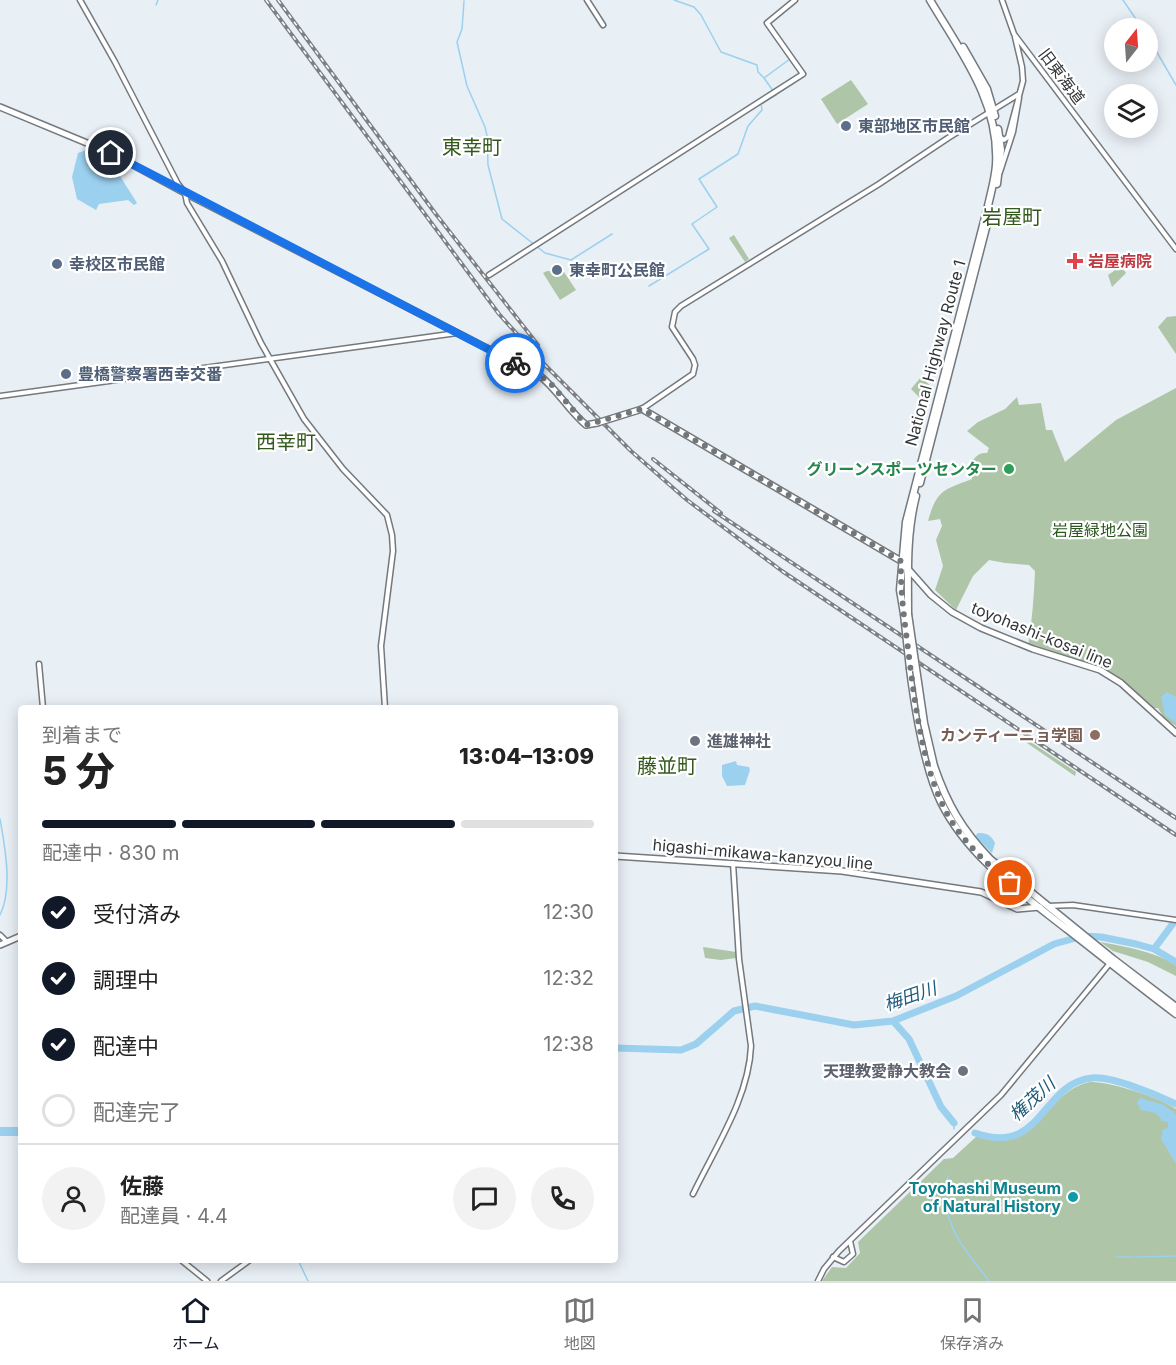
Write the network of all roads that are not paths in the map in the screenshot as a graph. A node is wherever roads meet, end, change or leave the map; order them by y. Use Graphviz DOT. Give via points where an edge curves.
graph roads {
  1 [pos="80,0"];
  2 [pos="587,0"];
  3 [pos="795,0"];
  4 [pos="930,0"];
  5 [pos="935,0"];
  6 [pos="1002,0"];
  7 [pos="603,25"];
  8 [pos="1014,34"];
  9 [pos="1019,94"];
  10 [pos="0,107"];
  11 [pos="992,109"];
  12 [pos="999,137"];
  13 [pos="999,174"];
  14 [pos="185,193"];
  15 [pos="1176,249"];
  16 [pos="489,275"];
  17 [pos="457,333"];
  18 [pos="269,358"];
  19 [pos="0,396"];
  20 [pos="642,409"];
  21 [pos="901,561"];
  22 [pos="908,568"];
  23 [pos="906,614"];
  24 [pos="39,664"];
  25 [pos="43,705"];
  26 [pos="385,705"];
  27 [pos="1176,733"];
  28 [pos="932,768"];
  29 [pos="618,856"];
  30 [pos="733,863"];
  31 [pos="1047,906"];
  32 [pos="1039,907"];
  33 [pos="1176,920"];
  34 [pos="0,935"];
  35 [pos="18,937"];
  36 [pos="7,942"];
  37 [pos="0,945"];
  38 [pos="1103,954"];
  39 [pos="1112,962"];
  40 [pos="1176,1008"];
  41 [pos="1176,1014"];
  42 [pos="693,1194"];
  43 [pos="850,1240"];
  44 [pos="833,1257"];
  45 [pos="185,1263"];
  46 [pos="246,1263"];
  47 [pos="207,1281"];
  48 [pos="221,1281"];
  49 [pos="818,1281"];
  1 -- 14 [label="street"];
  2 -- 7 [label="street"];
  3 -- 16 [label="street" via="766,23 803,74"];
  4 -- 11 [label="highway, National Highway Route 1"];
  5 -- 11 [label="highway, National Highway Route 1" via="977,70"];
  6 -- 8 [label="street, 旧東海道"];
  8 -- 9 [label="street" via="1022,67"];
  8 -- 15 [label="street, 旧東海道"];
  9 -- 11 [label="street"];
  9 -- 12 [label="street" via="1008,137"];
  9 -- 13 [label="street" via="1013,132"];
  10 -- 14 [label="main road" via="111,153"];
  11 -- 12 [label="highway, National Highway Route 1"];
  11 -- 20 [label="street" via="681,306 675,312 672,327 693,359 693,374"];
  11 -- 21 [label="highway, National Highway Route 1" via="994,180 906,522"];
  12 -- 13 [label="highway, National Highway Route 1"];
  13 -- 22 [label="highway, National Highway Route 1" via="915,500"];
  14 -- 17 [label="main road"];
  14 -- 18 [label="street"];
  17 -- 18 [label="street"];
  17 -- 20 [label="main road, bridge" via="539,375 586,425"];
  18 -- 19 [label="street"];
  18 -- 26 [label="street" via="304,419 343,469 387,514 393,552 381,646"];
  20 -- 21 [label="main road, toyohashi-kosai line"];
  21 -- 22 [label="main road, toyohashi-kosai line"];
  21 -- 23 [label="highway, National Highway Route 1" via="900,590"];
  22 -- 23 [label="highway, National Highway Route 1"];
  22 -- 27 [label="main road, toyohashi-kosai line" via="952,612 1033,649 1100,670 1121,683"];
  23 -- 28 [label="highway, National Highway Route 1, bridge"];
  24 -- 25 [label="street"];
  28 -- 31 [label="highway, National Highway Route 1" via="954,816 971,840"];
  28 -- 32 [label="highway, National Highway Route 1" via="940,799 961,834 992,868"];
  29 -- 30 [label="main road, higashi-mikawa-kanzyou line"];
  30 -- 32 [label="main road, higashi-mikawa-kanzyou line" via="842,871 981,892 1017,909"];
  30 -- 42 [label="street" via="751,1046 746,1082"];
  31 -- 32 [label="main road, higashi-mikawa-kanzyou line"];
  31 -- 33 [label="street" via="1073,905"];
  31 -- 38 [label="highway, National Highway Route 1"];
  32 -- 38 [label="highway, National Highway Route 1"];
  34 -- 36 [label="street"];
  35 -- 36 [label="main road"];
  36 -- 37 [label="main road"];
  38 -- 39 [label="highway, National Highway Route 1"];
  39 -- 40 [label="highway, National Highway Route 1"];
  39 -- 41 [label="highway, National Highway Route 1"];
  39 -- 43 [label="street" via="994,1102"];
  43 -- 44 [label="street"];
  43 -- 44 [label="street" via="853,1254 844,1262"];
  44 -- 49 [label="street"];
  45 -- 47 [label="street"];
  46 -- 48 [label="street"];
}
